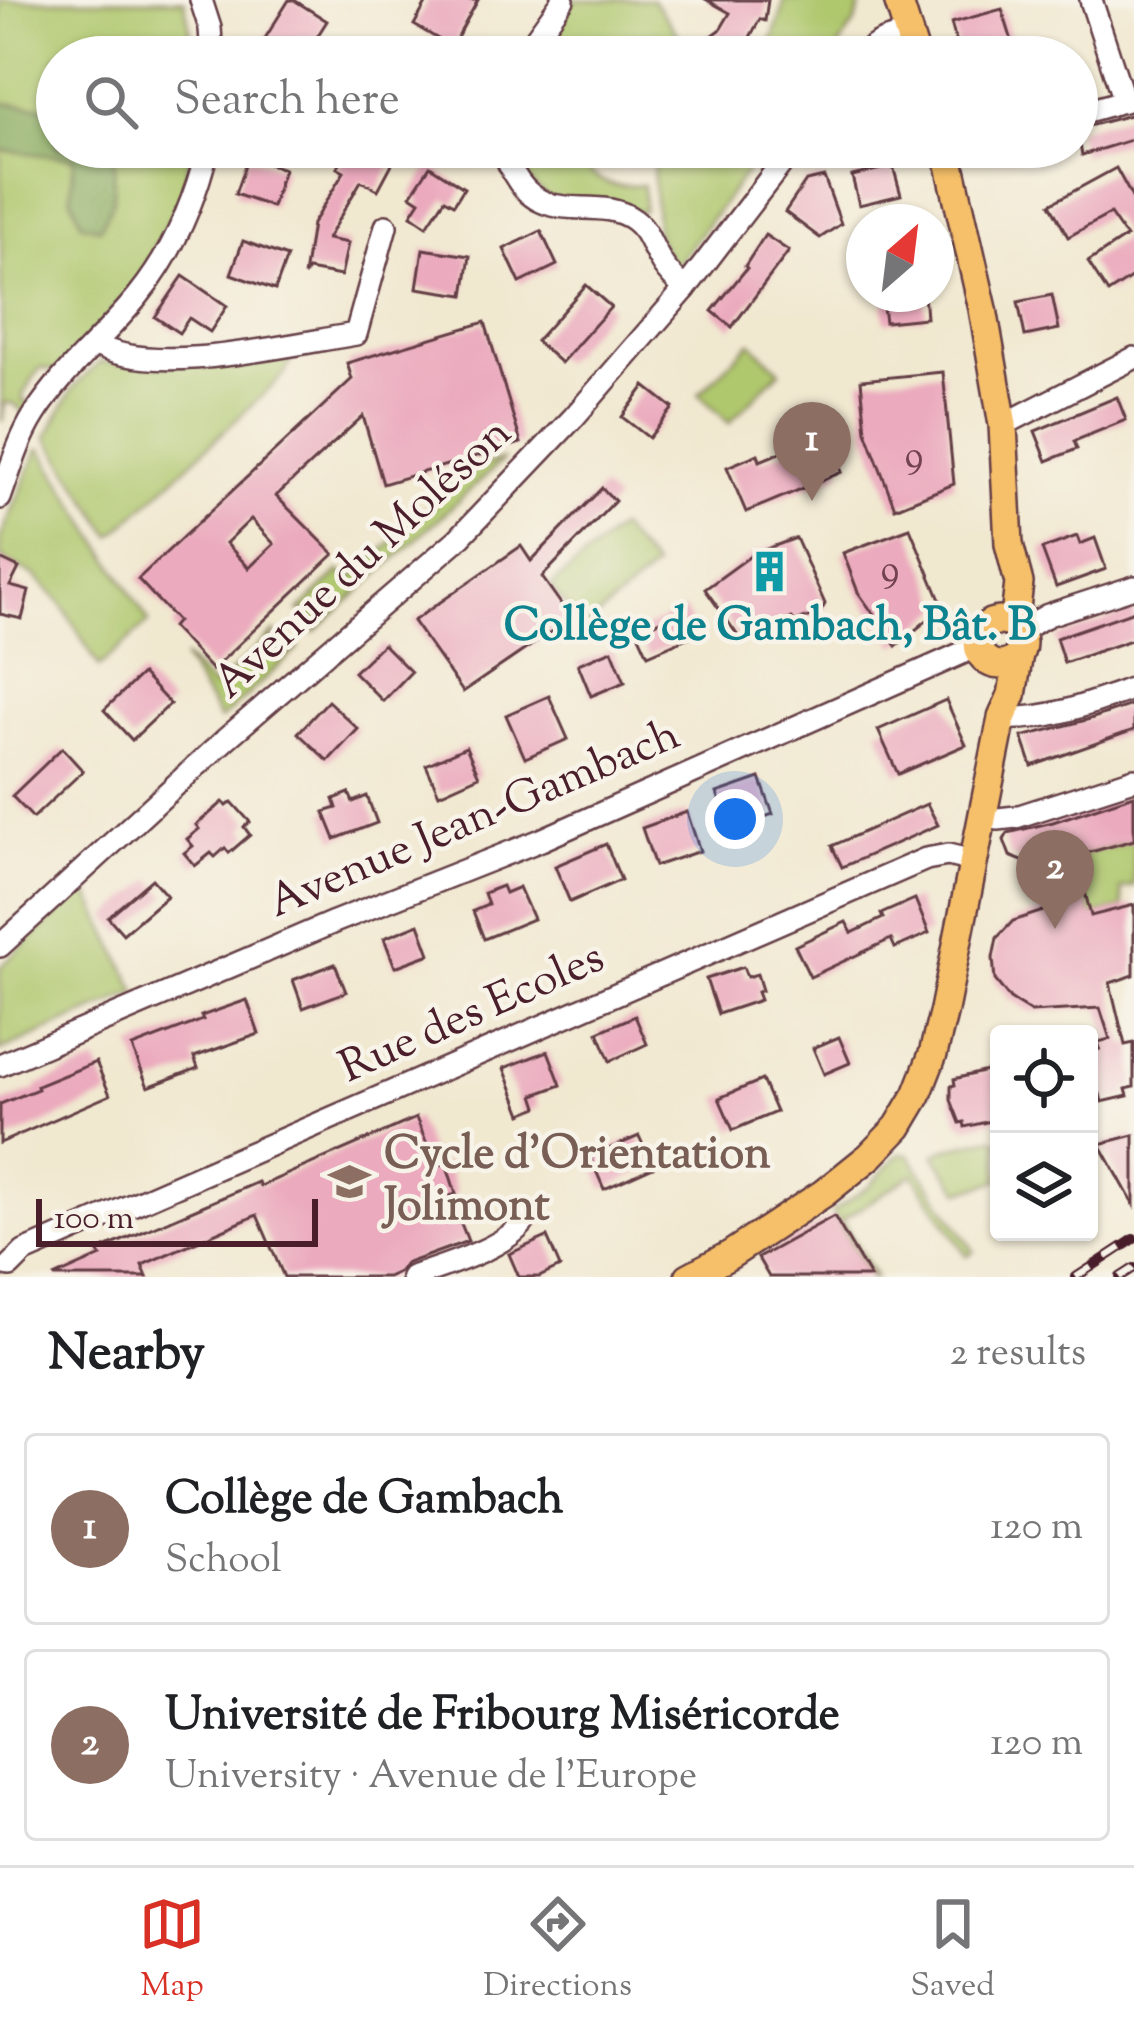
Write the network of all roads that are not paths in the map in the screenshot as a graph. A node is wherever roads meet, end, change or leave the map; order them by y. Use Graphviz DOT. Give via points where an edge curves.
graph roads {
  1 [pos="202,0"];
  2 [pos="563,0"];
  3 [pos="898,0"];
  4 [pos="1091,0"];
  5 [pos="211,36"];
  6 [pos="537,36"];
  7 [pos="909,36"];
  8 [pos="1129,99"];
  9 [pos="1098,108"];
  10 [pos="203,168"];
  11 [pos="511,168"];
  12 [pos="778,168"];
  13 [pos="954,168"];
  14 [pos="386,226"];
  15 [pos="685,290"];
  16 [pos="95,344"];
  17 [pos="1134,358"];
  18 [pos="1003,425"];
  19 [pos="7,453"];
  20 [pos="0,498"];
  21 [pos="1134,586"];
  22 [pos="1003,640"];
  23 [pos="1134,688"];
  24 [pos="1002,718"];
  25 [pos="1134,779"];
  26 [pos="982,816"];
  27 [pos="973,861"];
  28 [pos="0,946"];
  29 [pos="0,1065"];
  30 [pos="526,1217"];
  31 [pos="730,1255"];
  32 [pos="12,1267"];
  33 [pos="412,1277"];
  34 [pos="689,1277"];
  35 [pos="712,1277"];
  1 -- 5 [label="street"];
  2 -- 6 [label="street"];
  3 -- 7 [label="main road"];
  4 -- 8 [label="street"];
  8 -- 9 [label="street"];
  10 -- 16 [label="street" via="169,248"];
  11 -- 15 [label="street" via="541,202 635,221"];
  12 -- 15 [label="street, Avenue du Moléson"];
  13 -- 18 [label="main road"];
  14 -- 16 [label="street" via="356,334 189,359 138,357"];
  15 -- 28 [label="street, Avenue du Moléson" via="458,539"];
  16 -- 19 [label="street"];
  17 -- 18 [label="street"];
  18 -- 22 [label="main road" via="1009,544 1019,583"];
  19 -- 20 [label="street"];
  21 -- 22 [label="street, Avenue Jean-Gambach"];
  22 -- 24 [label="main road"];
  22 -- 29 [label="street, Avenue Jean-Gambach" via="952,655 541,840"];
  23 -- 24 [label="street" via="1030,718"];
  24 -- 26 [label="main road"];
  25 -- 26 [label="street" via="1016,817"];
  26 -- 27 [label="main road"];
  27 -- 31 [label="main road" via="933,1054 898,1126 824,1193"];
  27 -- 32 [label="street, Rue des Ecoles" via="926,859 24,1252"];
  30 -- 33 [label="street" via="471,1257"];
  31 -- 34 [label="main road"];
  31 -- 35 [label="main road"];
}
